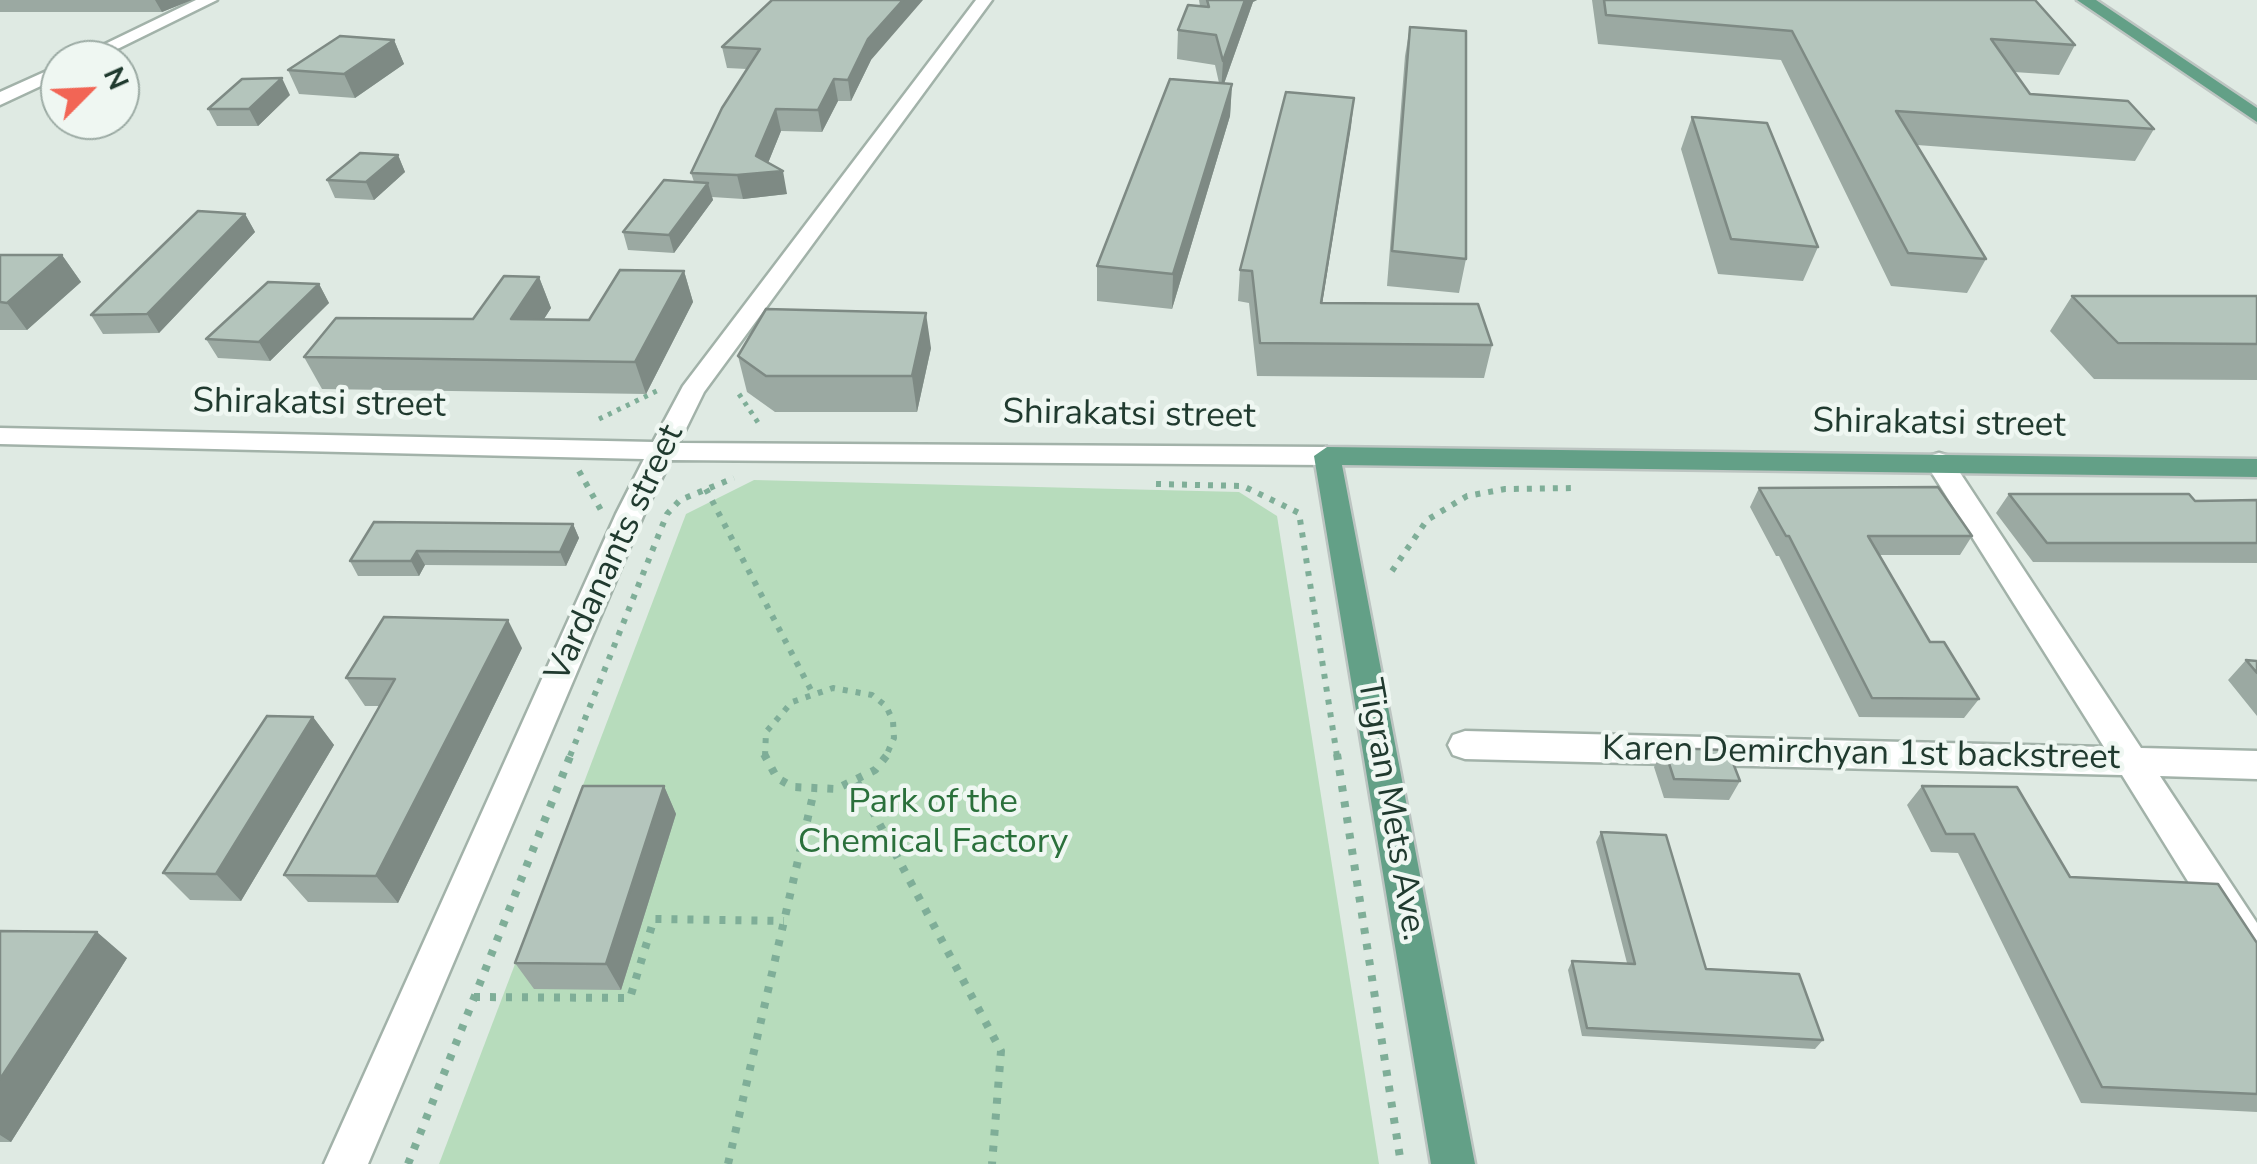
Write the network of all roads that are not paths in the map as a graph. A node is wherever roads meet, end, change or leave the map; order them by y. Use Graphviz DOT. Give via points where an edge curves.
graph roads {
  1 [pos="209,0"];
  2 [pos="982,0"];
  3 [pos="2085,0"];
  4 [pos="124,40"];
  5 [pos="40,79"];
  6 [pos="0,98"];
  7 [pos="2257,116"];
  8 [pos="1,437"];
  9 [pos="664,450"];
  10 [pos="1327,456"];
  11 [pos="1939,462"];
  12 [pos="2257,468"];
  13 [pos="1464,745"];
  14 [pos="2131,762"];
  15 [pos="2257,764"];
  16 [pos="2257,957"];
  17 [pos="346,1164"];
  18 [pos="1453,1164"];
  1 -- 4 [label="street"];
  2 -- 9 [label="street, Vardanants street" via="692,391"];
  3 -- 7 [label="main road"];
  5 -- 6 [label="street"];
  8 -- 9 [label="street, Shirakatsi street"];
  9 -- 10 [label="street, Shirakatsi street"];
  9 -- 17 [label="street, Vardanants street" via="630,514"];
  10 -- 11 [label="main road, Shirakatsi street"];
  10 -- 18 [label="main road, Tigran Mets Ave."];
  11 -- 12 [label="main road, Shirakatsi street"];
  11 -- 14 [label="street"];
  13 -- 14 [label="street, Karen Demirchyan 1st backstreet"];
  14 -- 15 [label="street, Karen Demirchyan 1st backstreet"];
  14 -- 16 [label="street"];
}
